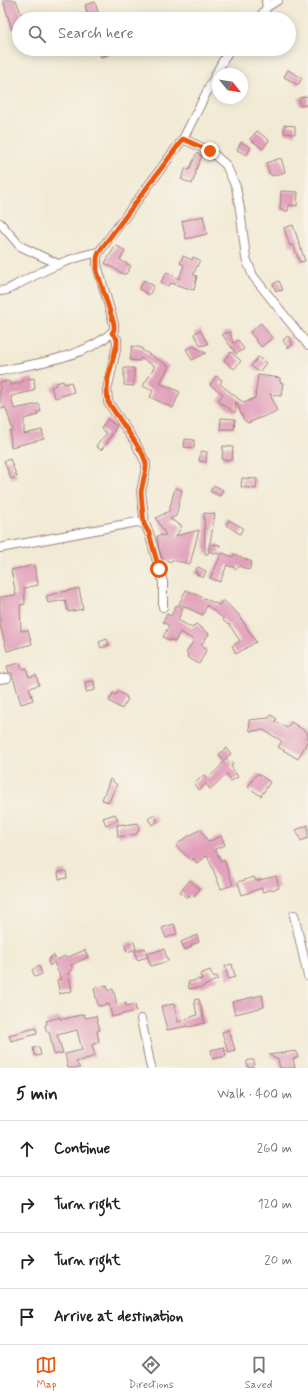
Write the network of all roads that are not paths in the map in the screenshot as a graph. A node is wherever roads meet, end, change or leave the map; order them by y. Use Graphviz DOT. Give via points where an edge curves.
graph roads {
  1 [pos="278,0"];
  2 [pos="266,4"];
  3 [pos="226,56"];
  4 [pos="183,139"];
  5 [pos="0,223"];
  6 [pos="99,252"];
  7 [pos="58,264"];
  8 [pos="0,291"];
  9 [pos="112,333"];
  10 [pos="308,345"];
  11 [pos="0,371"];
  12 [pos="144,524"];
  13 [pos="0,548"];
  14 [pos="163,607"];
  15 [pos="294,915"];
  16 [pos="308,976"];
  17 [pos="141,1019"];
  18 [pos="151,1068"];
  1 -- 2 [label="street"];
  3 -- 4 [label="street"];
  4 -- 6 [label="street"];
  4 -- 10 [label="street" via="210,151 226,165 236,187 246,258 253,276"];
  5 -- 7 [label="street" via="20,246"];
  6 -- 7 [label="street"];
  6 -- 9 [label="street" via="96,265 114,324"];
  7 -- 8 [label="street" via="7,290"];
  9 -- 11 [label="street" via="91,347 59,359"];
  9 -- 12 [label="street" via="117,339 117,344 108,378 108,402 146,463 141,492"];
  12 -- 13 [label="street" via="137,522"];
  12 -- 14 [label="street" via="163,582"];
  15 -- 16 [label="street"];
  17 -- 18 [label="street"];
}
